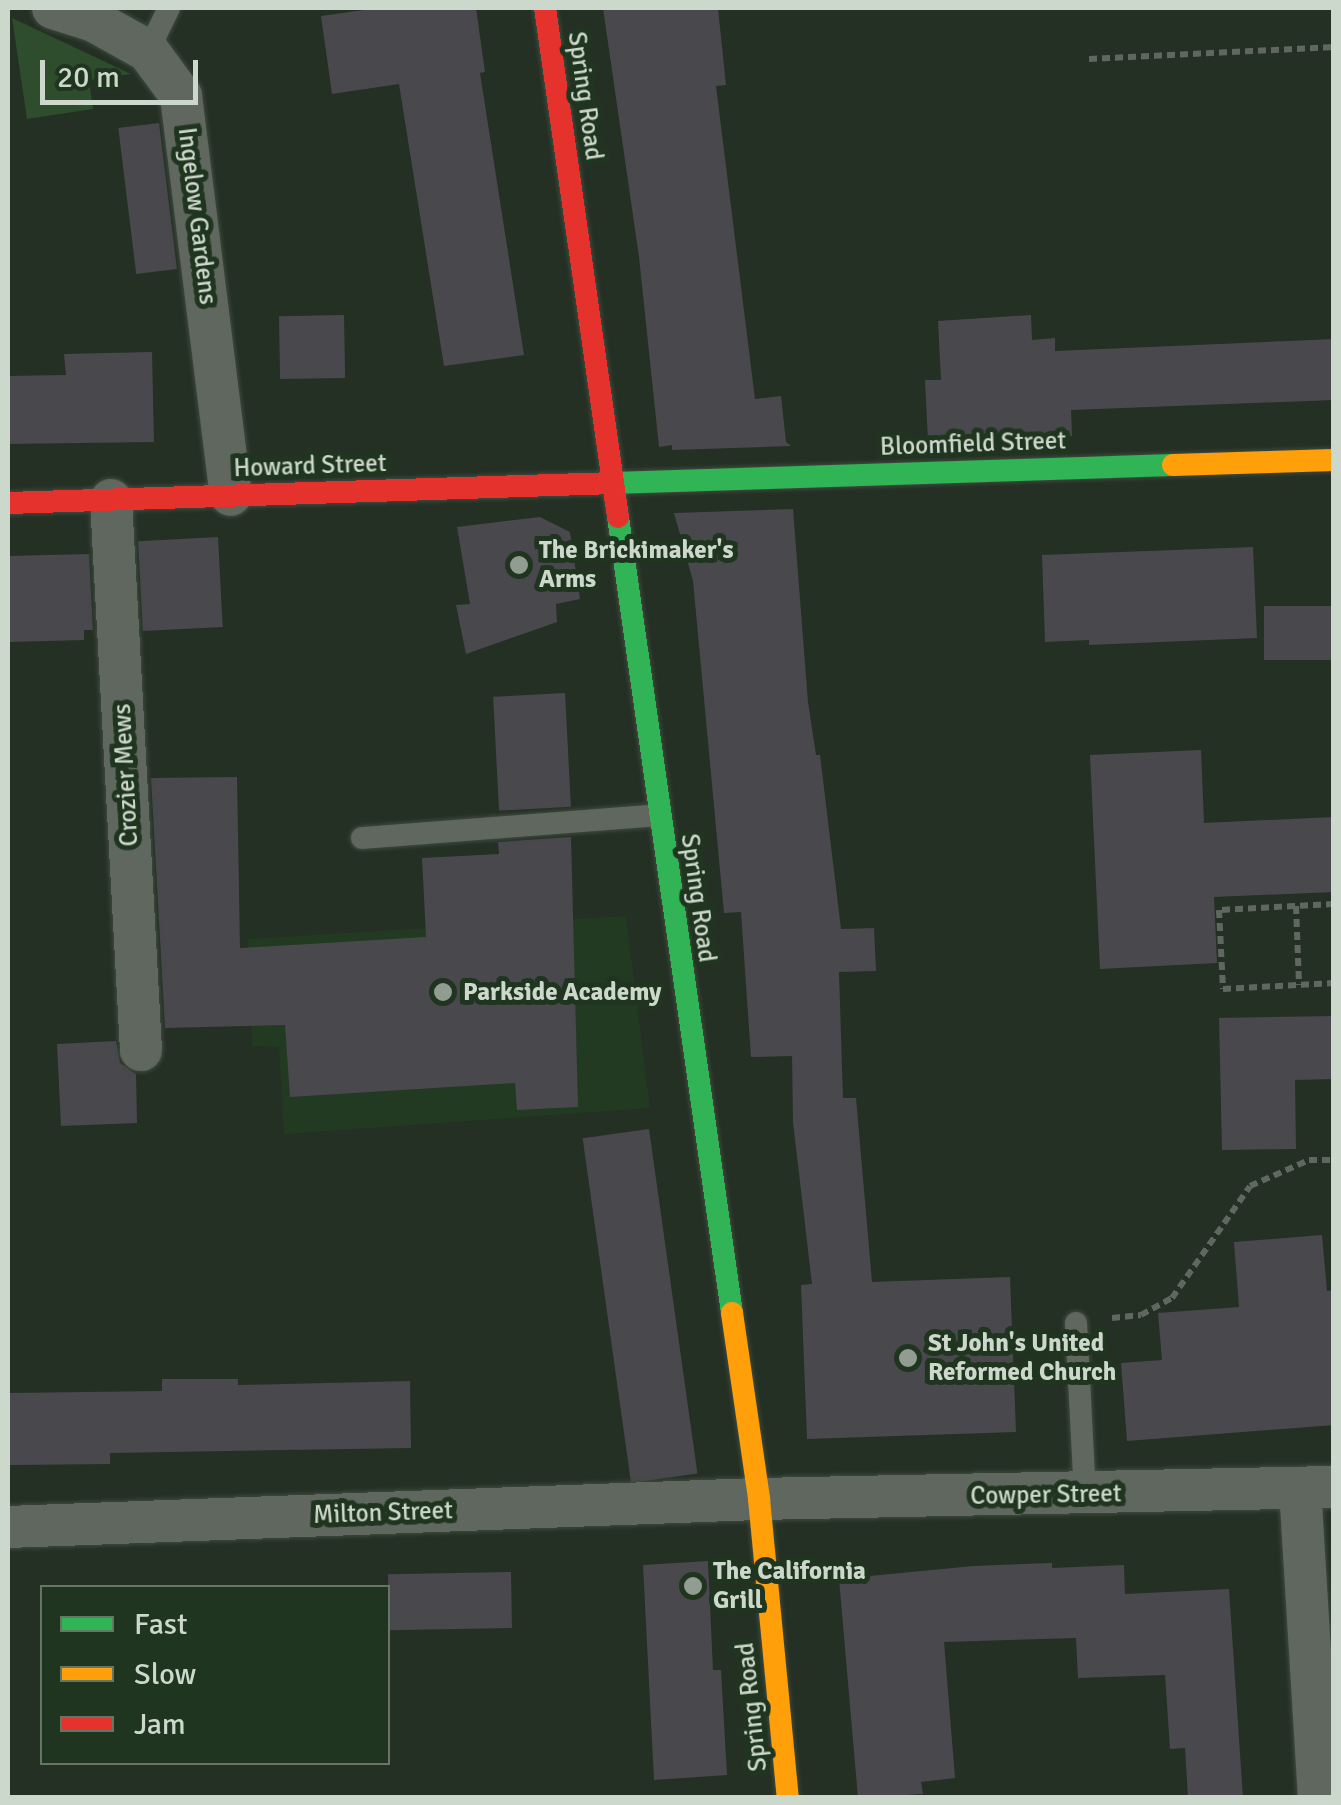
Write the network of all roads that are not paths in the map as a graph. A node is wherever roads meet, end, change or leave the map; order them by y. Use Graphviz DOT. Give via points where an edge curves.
graph roads {
  1 [pos="53,8"];
  2 [pos="168,8"];
  3 [pos="545,8"];
  4 [pos="148,51"];
  5 [pos="1334,460"];
  6 [pos="614,484"];
  7 [pos="231,496"];
  8 [pos="111,500"];
  9 [pos="8,503"];
  10 [pos="658,815"];
  11 [pos="362,838"];
  12 [pos="141,1050"];
  13 [pos="1076,1323"];
  14 [pos="1317,1487"];
  15 [pos="1086,1494"];
  16 [pos="758,1499"];
  17 [pos="8,1527"];
  18 [pos="788,1798"];
  19 [pos="1319,1798"];
  1 -- 4 [label="street, Ingelow Gardens"];
  2 -- 4 [label="lane"];
  3 -- 6 [label="street, Spring Road"];
  4 -- 7 [label="street, Ingelow Gardens" via="181,96"];
  5 -- 6 [label="street, Bloomfield Street"];
  6 -- 7 [label="street, Howard Street"];
  6 -- 10 [label="street, Spring Road"];
  7 -- 8 [label="street, Howard Street"];
  8 -- 9 [label="street, Howard Street"];
  8 -- 12 [label="street, Crozier Mews"];
  10 -- 11 [label="lane"];
  10 -- 16 [label="street, Spring Road"];
  13 -- 15 [label="lane"];
  14 -- 15 [label="street, Cowper Street"];
  14 -- 19 [label="street"];
  15 -- 16 [label="street, Cowper Street"];
  16 -- 17 [label="street, Milton Street"];
  16 -- 18 [label="street, Spring Road"];
}
